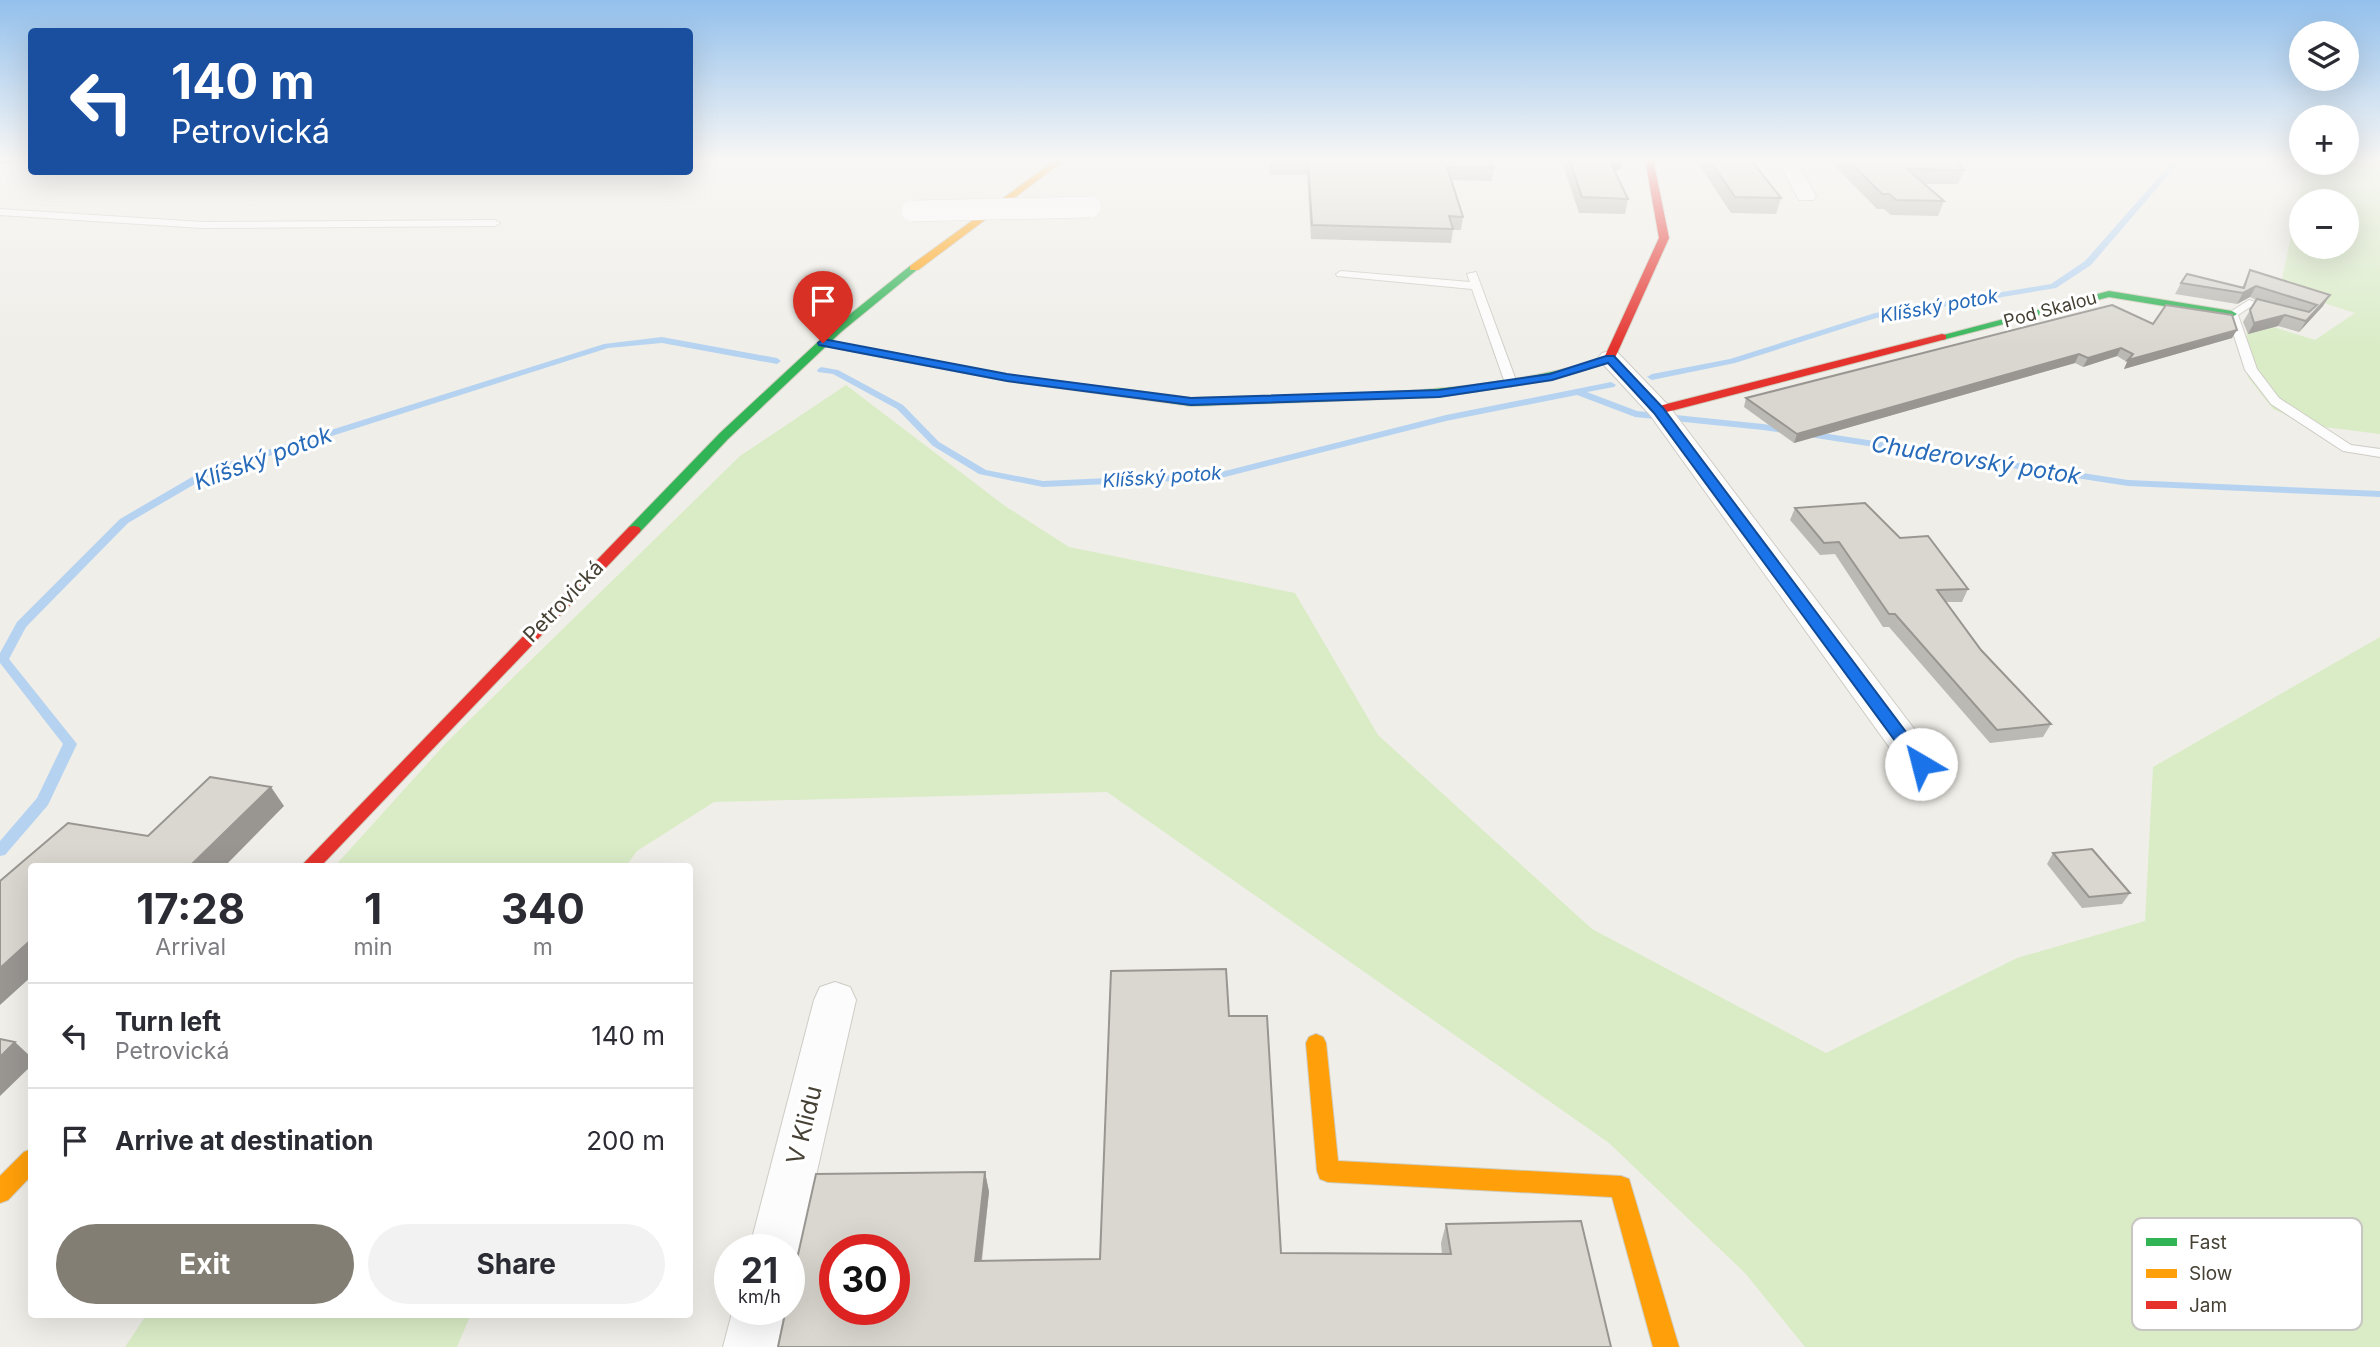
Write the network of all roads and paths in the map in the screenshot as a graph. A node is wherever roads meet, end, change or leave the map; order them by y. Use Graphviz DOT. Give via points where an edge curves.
graph roads {
  1 [pos="153,222"];
  2 [pos="976,222"];
  3 [pos="1661,222"];
  4 [pos="495,223"];
  5 [pos="1341,274"];
  6 [pos="1472,274"];
  7 [pos="1476,286"];
  8 [pos="2281,312"];
  9 [pos="2232,314"];
  10 [pos="823,343"];
  11 [pos="1610,358"];
  12 [pos="1511,383"];
  13 [pos="1663,416"];
  14 [pos="2380,453"];
  15 [pos="1921,764"];
  16 [pos="313,863"];
  17 [pos="835,1000"];
  18 [pos="1316,1043"];
  19 [pos="28,1163"];
  20 [pos="0,1192"];
  21 [pos="778,1234"];
  22 [pos="755,1325"];
  23 [pos="750,1347"];
  24 [pos="1666,1347"];
  1 -- 4 [label="lane"];
  2 -- 10 [label="street, Petrovická"];
  3 -- 11 [label="street" via="1664,239"];
  5 -- 7 [label="lane"];
  6 -- 7 [label="lane"];
  7 -- 12 [label="lane"];
  8 -- 9 [label="lane" via="2249,303"];
  9 -- 13 [label="street, Pod Skalou" via="2109,293"];
  9 -- 14 [label="lane" via="2251,370 2275,401 2347,448"];
  10 -- 12 [label="street" via="1007,378 1191,402 1439,393"];
  10 -- 16 [label="street, Petrovická" via="613,549"];
  11 -- 12 [label="street" via="1552,377"];
  11 -- 13 [label="street"];
  13 -- 15 [label="street"];
  17 -- 21 [label="street, V Klidu"];
  18 -- 24 [label="street" via="1328,1171 1621,1187"];
  19 -- 20 [label="street"];
  22 -- 23 [label="street"];
}
